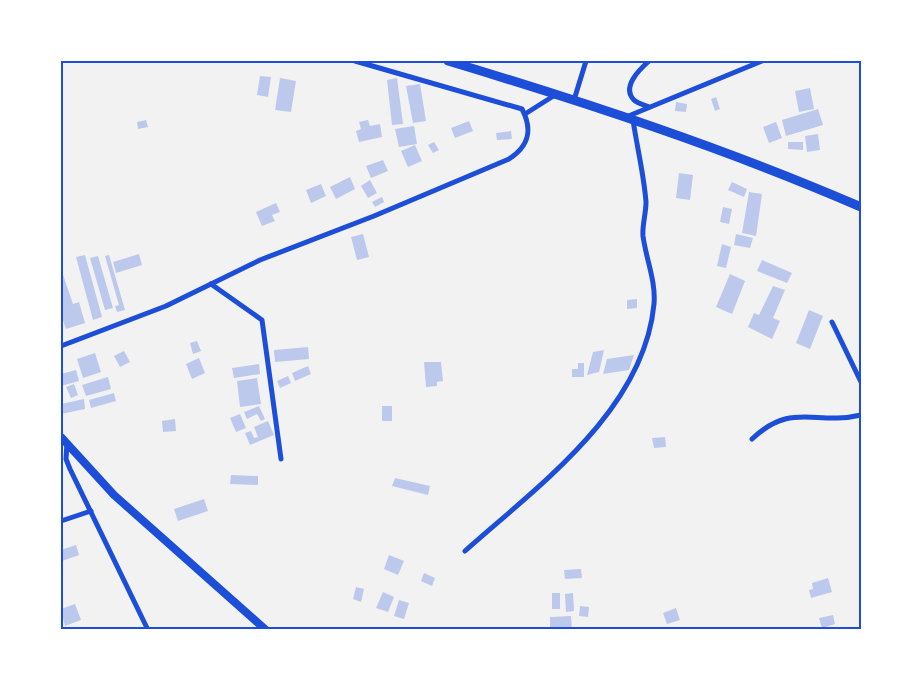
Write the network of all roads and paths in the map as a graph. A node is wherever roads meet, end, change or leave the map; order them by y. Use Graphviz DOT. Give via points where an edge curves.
graph roads {
  1 [pos="355,61"];
  2 [pos="448,61"];
  3 [pos="586,61"];
  4 [pos="649,61"];
  5 [pos="762,61"];
  6 [pos="463,64"];
  7 [pos="555,95"];
  8 [pos="574,100"];
  9 [pos="649,107"];
  10 [pos="525,114"];
  11 [pos="629,118"];
  12 [pos="861,207"];
  13 [pos="211,284"];
  14 [pos="832,322"];
  15 [pos="61,346"];
  16 [pos="861,382"];
  17 [pos="861,415"];
  18 [pos="64,440"];
  19 [pos="752,440"];
  20 [pos="281,459"];
  21 [pos="91,510"];
  22 [pos="61,521"];
  23 [pos="465,551"];
  24 [pos="148,630"];
  25 [pos="266,630"];
  1 -- 10 [label="street" via="514,106"];
  2 -- 6 [label="main road"];
  3 -- 8 [label="street"];
  4 -- 9 [label="street" via="630,85 634,100"];
  5 -- 9 [label="street"];
  6 -- 7 [label="main road"];
  7 -- 8 [label="main road"];
  7 -- 10 [label="street"];
  8 -- 11 [label="main road"];
  9 -- 11 [label="street"];
  10 -- 13 [label="street" via="529,131 527,141 520,152 509,159 260,260"];
  11 -- 12 [label="main road"];
  11 -- 23 [label="street" via="646,201 643,234 654,287 641,360 624,392 575,452"];
  13 -- 15 [label="street" via="166,306"];
  13 -- 20 [label="street" via="262,320"];
  14 -- 16 [label="street"];
  17 -- 19 [label="street" via="783,418 764,428"];
  18 -- 21 [label="street" via="66,459"];
  18 -- 25 [label="main road" via="114,494"];
  21 -- 22 [label="street"];
  21 -- 24 [label="street"];
}
